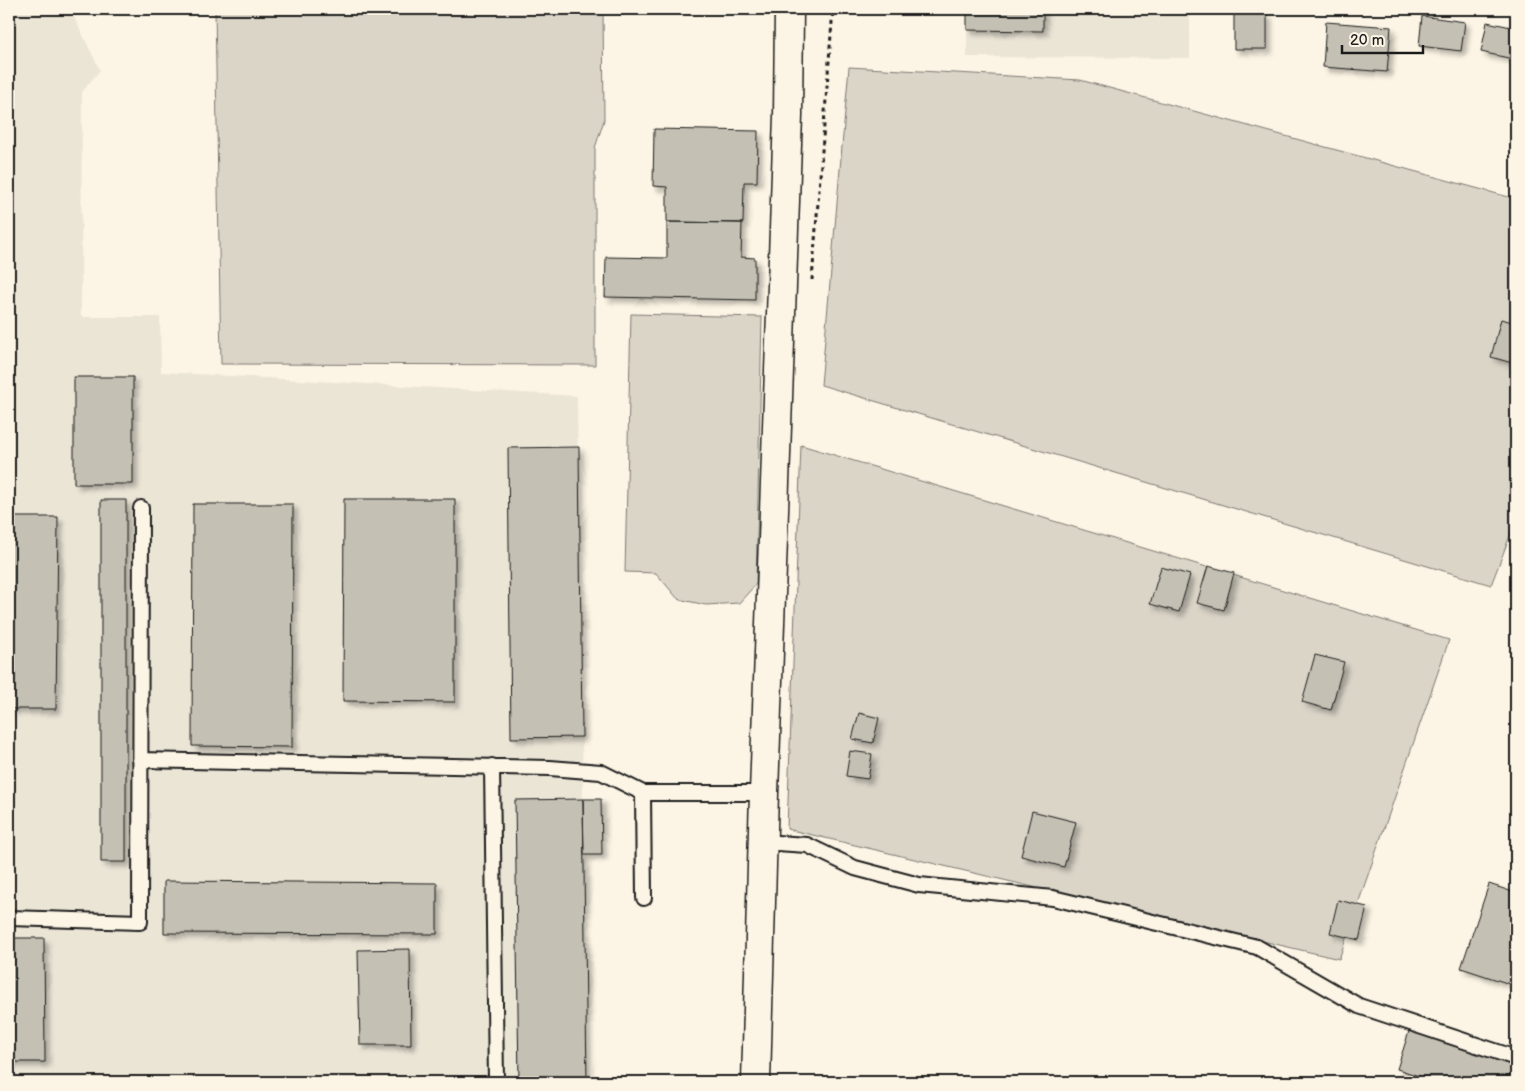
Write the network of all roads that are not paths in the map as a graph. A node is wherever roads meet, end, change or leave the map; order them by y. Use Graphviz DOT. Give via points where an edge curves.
graph roads {
  1 [pos="789,9"];
  2 [pos="141,508"];
  3 [pos="140,760"];
  4 [pos="492,766"];
  5 [pos="643,793"];
  6 [pos="764,793"];
  7 [pos="762,842"];
  8 [pos="644,898"];
  9 [pos="9,918"];
  10 [pos="1516,1058"];
  11 [pos="496,1082"];
  12 [pos="756,1082"];
  1 -- 6 [label="street"];
  2 -- 3 [label="lane"];
  3 -- 4 [label="lane"];
  3 -- 9 [label="lane" via="140,922"];
  4 -- 5 [label="lane" via="601,772"];
  4 -- 11 [label="lane"];
  5 -- 6 [label="lane"];
  5 -- 8 [label="lane"];
  6 -- 7 [label="street"];
  7 -- 10 [label="lane" via="807,845 855,868 919,884 1053,898 1257,947 1359,1006"];
  7 -- 12 [label="street"];
}
